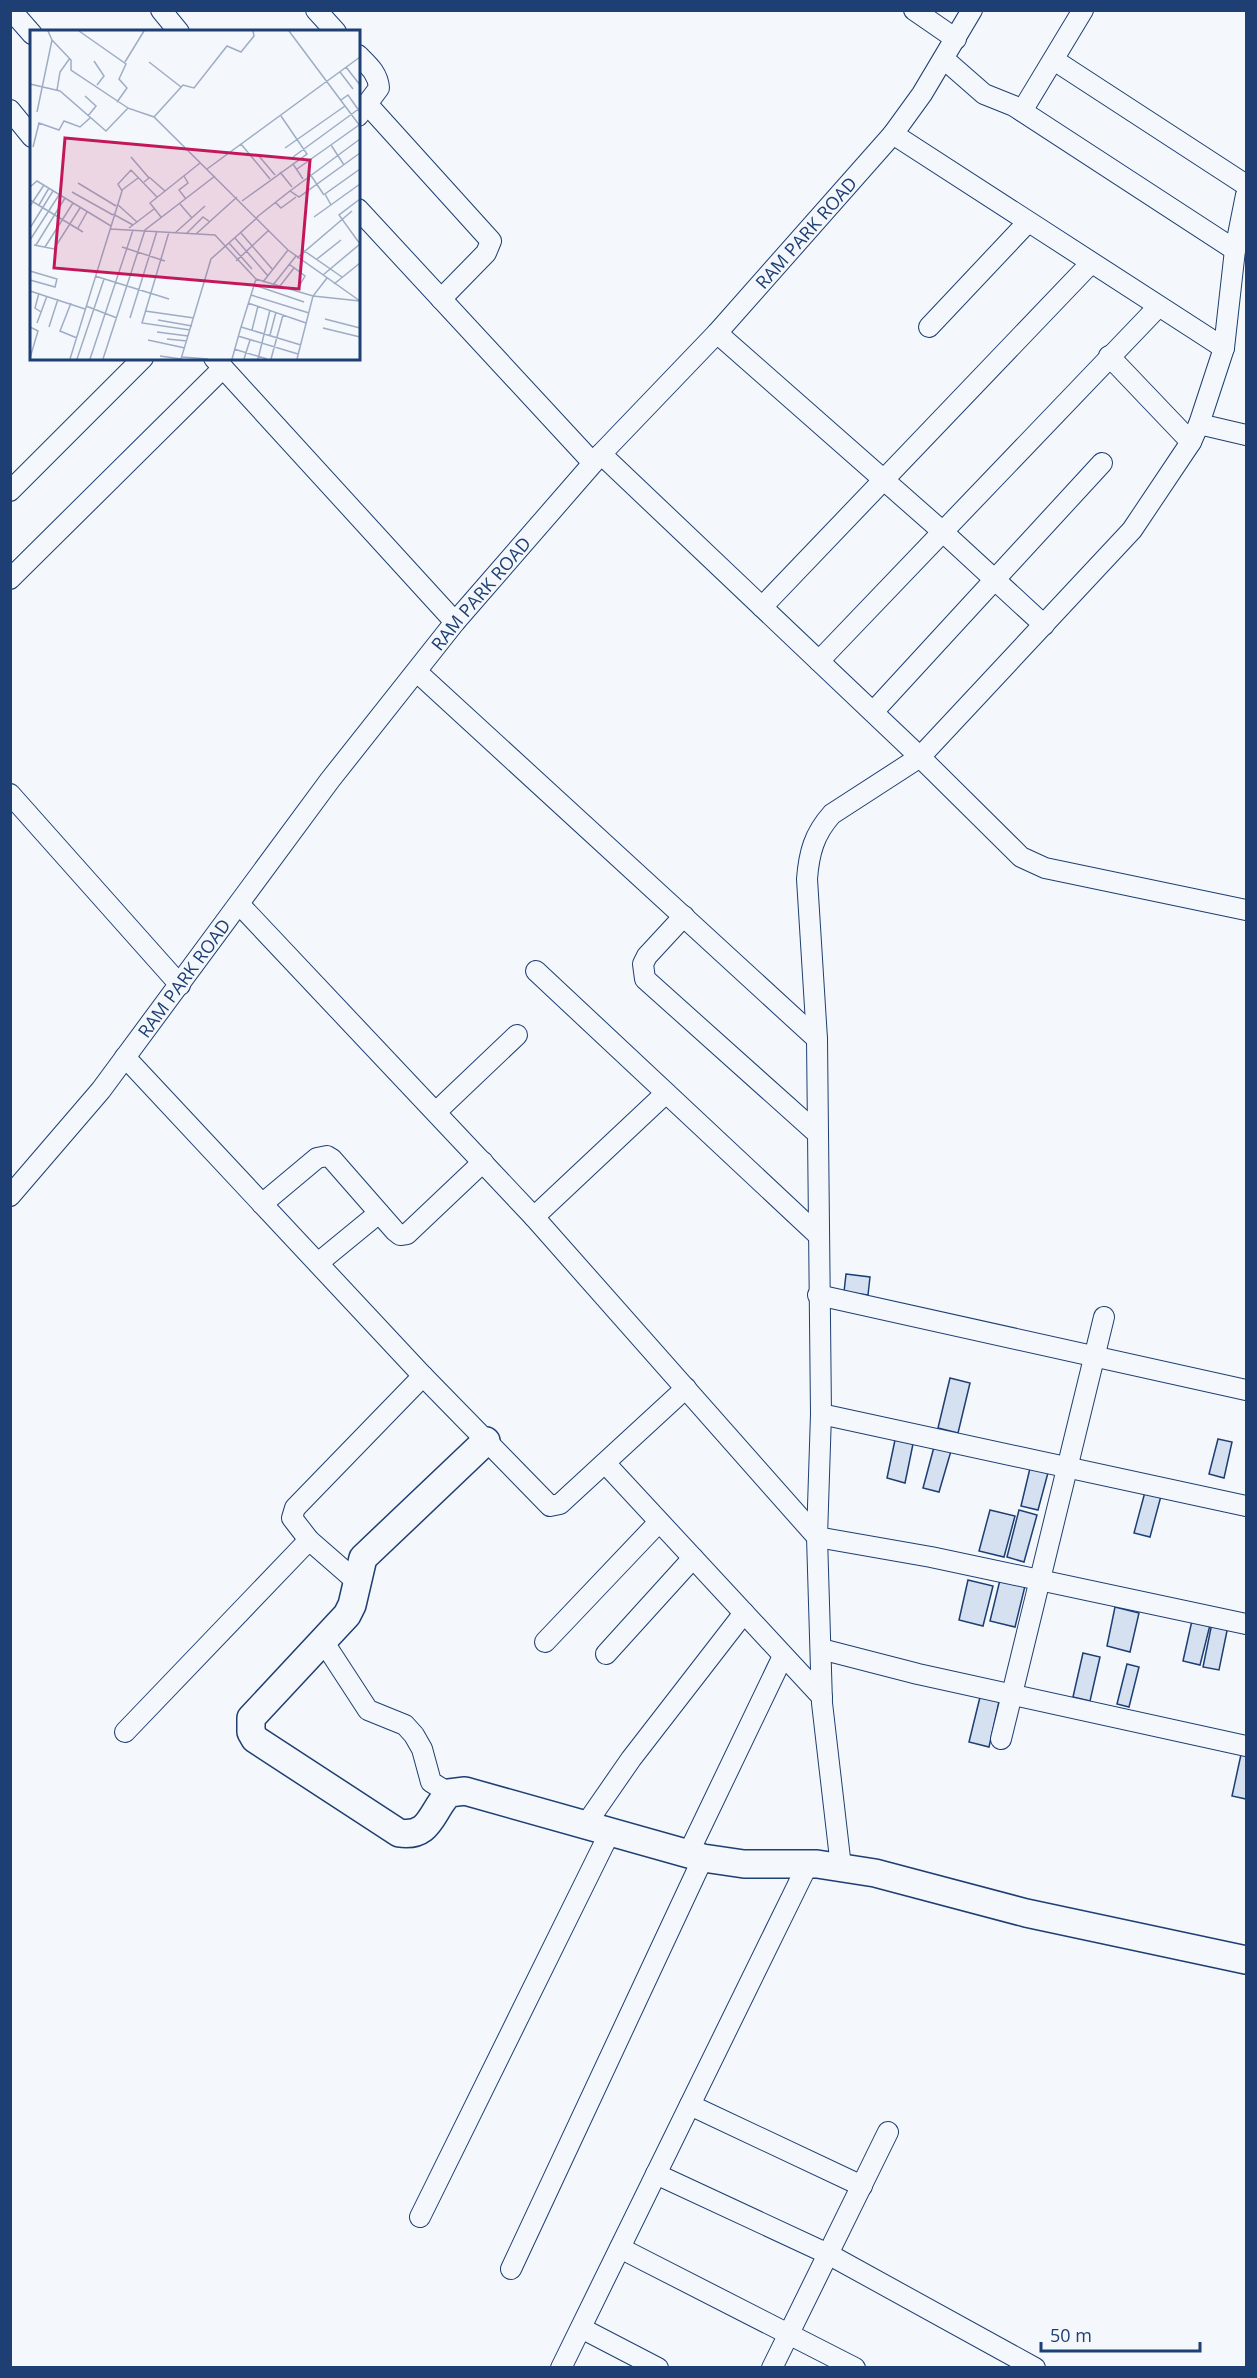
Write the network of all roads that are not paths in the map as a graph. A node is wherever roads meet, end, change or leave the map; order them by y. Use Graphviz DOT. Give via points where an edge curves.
graph roads {
  1 [pos="11,10"];
  2 [pos="161,10"];
  3 [pos="316,10"];
  4 [pos="914,10"];
  5 [pos="972,10"];
  6 [pos="1083,10"];
  7 [pos="177,30"];
  8 [pos="334,30"];
  9 [pos="30,32"];
  10 [pos="956,39"];
  11 [pos="360,57"];
  12 [pos="944,59"];
  13 [pos="1054,60"];
  14 [pos="10,110"];
  15 [pos="363,110"];
  16 [pos="1022,111"];
  17 [pos="30,134"];
  18 [pos="893,134"];
  19 [pos="1246,185"];
  20 [pos="1246,195"];
  21 [pos="360,210"];
  22 [pos="1028,222"];
  23 [pos="1235,250"];
  24 [pos="1091,263"];
  25 [pos="441,299"];
  26 [pos="1158,307"];
  27 [pos="929,327"];
  28 [pos="717,333"];
  29 [pos="1224,348"];
  30 [pos="1109,356"];
  31 [pos="141,360"];
  32 [pos="218,363"];
  33 [pos="1199,424"];
  34 [pos="1246,435"];
  35 [pos="1191,442"];
  36 [pos="597,458"];
  37 [pos="1102,463"];
  38 [pos="884,480"];
  39 [pos="10,491"];
  40 [pos="943,532"];
  41 [pos="10,579"];
  42 [pos="994,580"];
  43 [pos="762,608"];
  44 [pos="455,622"];
  45 [pos="1044,625"];
  46 [pos="819,661"];
  47 [pos="417,672"];
  48 [pos="873,712"];
  49 [pos="920,757"];
  50 [pos="10,794"];
  51 [pos="238,904"];
  52 [pos="1246,910"];
  53 [pos="684,916"];
  54 [pos="536,971"];
  55 [pos="180,985"];
  56 [pos="517,1035"];
  57 [pos="817,1039"];
  58 [pos="125,1058"];
  59 [pos="666,1093"];
  60 [pos="436,1112"];
  61 [pos="818,1134"];
  62 [pos="483,1162"];
  63 [pos="14,1185"];
  64 [pos="262,1204"];
  65 [pos="379,1213"];
  66 [pos="534,1216"];
  67 [pos="819,1236"];
  68 [pos="318,1263"];
  69 [pos="818,1295"];
  70 [pos="1104,1317"];
  71 [pos="1095,1357"];
  72 [pos="423,1376"];
  73 [pos="686,1388"];
  74 [pos="1246,1390"];
  75 [pos="821,1414"];
  76 [pos="486,1441"];
  77 [pos="605,1463"];
  78 [pos="1068,1467"];
  79 [pos="1246,1506"];
  80 [pos="659,1522"];
  81 [pos="817,1536"];
  82 [pos="309,1540"];
  83 [pos="693,1558"];
  84 [pos="1040,1580"];
  85 [pos="356,1581"];
  86 [pos="744,1613"];
  87 [pos="1246,1624"];
  88 [pos="323,1641"];
  89 [pos="545,1642"];
  90 [pos="821,1649"];
  91 [pos="606,1654"];
  92 [pos="783,1656"];
  93 [pos="1012,1693"];
  94 [pos="822,1697"];
  95 [pos="125,1732"];
  96 [pos="1001,1739"];
  97 [pos="1246,1746"];
  98 [pos="449,1793"];
  99 [pos="598,1827"];
  100 [pos="695,1856"];
  101 [pos="808,1864"];
  102 [pos="841,1867"];
  103 [pos="1246,1960"];
  104 [pos="690,2105"];
  105 [pos="888,2132"];
  106 [pos="656,2174"];
  107 [pos="862,2186"];
  108 [pos="420,2217"];
  109 [pos="620,2248"];
  110 [pos="828,2254"];
  111 [pos="511,2269"];
  112 [pos="581,2328"];
  113 [pos="789,2333"];
  114 [pos="561,2367"];
  115 [pos="658,2367"];
  116 [pos="772,2367"];
  117 [pos="855,2367"];
  118 [pos="1035,2367"];
  1 -- 9 [label="street"];
  2 -- 7 [label="street"];
  3 -- 8 [label="street"];
  4 -- 10 [label="street"];
  5 -- 10 [label="street, RAM PARK ROAD"];
  6 -- 13 [label="street"];
  10 -- 12 [label="street, RAM PARK ROAD"];
  11 -- 15 [label="street" via="379,79 379,88"];
  12 -- 16 [label="street" via="984,94"];
  12 -- 18 [label="street, RAM PARK ROAD"];
  13 -- 16 [label="street"];
  13 -- 19 [label="street"];
  14 -- 17 [label="street"];
  15 -- 25 [label="street" via="491,241 486,253"];
  16 -- 23 [label="street"];
  18 -- 22 [label="street"];
  18 -- 28 [label="street, RAM PARK ROAD"];
  20 -- 23 [label="street"];
  21 -- 25 [label="street"];
  22 -- 24 [label="street"];
  22 -- 27 [label="street"];
  23 -- 29 [label="street"];
  24 -- 26 [label="street"];
  24 -- 38 [label="street"];
  25 -- 36 [label="street"];
  26 -- 29 [label="street"];
  26 -- 30 [label="street"];
  28 -- 36 [label="street, RAM PARK ROAD"];
  28 -- 38 [label="street"];
  29 -- 33 [label="street"];
  30 -- 35 [label="street"];
  30 -- 40 [label="street"];
  31 -- 39 [label="street"];
  32 -- 41 [label="street"];
  32 -- 44 [label="street"];
  33 -- 34 [label="street"];
  33 -- 35 [label="street"];
  35 -- 45 [label="street" via="1132,530"];
  36 -- 43 [label="street"];
  36 -- 44 [label="street, RAM PARK ROAD"];
  37 -- 42 [label="street"];
  38 -- 40 [label="street"];
  38 -- 43 [label="street"];
  40 -- 42 [label="street"];
  40 -- 46 [label="street"];
  42 -- 45 [label="street"];
  42 -- 48 [label="street"];
  43 -- 46 [label="street"];
  44 -- 47 [label="street, RAM PARK ROAD"];
  45 -- 49 [label="street"];
  46 -- 48 [label="street"];
  47 -- 51 [label="street, RAM PARK ROAD"];
  47 -- 53 [label="street"];
  48 -- 49 [label="street"];
  49 -- 52 [label="street" via="1021,857 1045,868"];
  49 -- 57 [label="street" via="832,814 813,841 807,879"];
  50 -- 55 [label="street"];
  51 -- 55 [label="street, RAM PARK ROAD"];
  51 -- 60 [label="street"];
  53 -- 57 [label="street"];
  53 -- 61 [label="street" via="647,956 643,964 645,980"];
  54 -- 59 [label="street"];
  55 -- 58 [label="street, RAM PARK ROAD"];
  56 -- 60 [label="street"];
  57 -- 61 [label="street"];
  58 -- 63 [label="street, RAM PARK ROAD"];
  58 -- 64 [label="street"];
  59 -- 66 [label="street"];
  59 -- 67 [label="street"];
  60 -- 62 [label="street"];
  61 -- 67 [label="street"];
  62 -- 65 [label="street" via="407,1234 400,1235"];
  62 -- 66 [label="street"];
  64 -- 65 [label="street" via="322,1155 332,1159"];
  64 -- 68 [label="street"];
  65 -- 68 [label="street"];
  66 -- 73 [label="street"];
  67 -- 69 [label="street"];
  68 -- 72 [label="street"];
  69 -- 71 [label="street"];
  69 -- 75 [label="street"];
  70 -- 71 [label="street"];
  71 -- 74 [label="street"];
  71 -- 78 [label="street"];
  72 -- 76 [label="street"];
  72 -- 82 [label="street" via="295,1508 292,1518"];
  73 -- 77 [label="street"];
  73 -- 81 [label="street"];
  75 -- 78 [label="street"];
  75 -- 81 [label="street"];
  76 -- 77 [label="street" via="550,1506 560,1504"];
  76 -- 85 [label="street" via="370,1550 363,1558"];
  77 -- 80 [label="street"];
  78 -- 79 [label="street"];
  78 -- 84 [label="street"];
  80 -- 83 [label="street"];
  80 -- 89 [label="street"];
  81 -- 84 [label="street"];
  81 -- 90 [label="street"];
  82 -- 85 [label="street"];
  82 -- 95 [label="street"];
  83 -- 86 [label="street"];
  83 -- 91 [label="street"];
  84 -- 87 [label="street"];
  84 -- 93 [label="street"];
  85 -- 88 [label="street" via="347,1615"];
  86 -- 92 [label="street"];
  86 -- 99 [label="street" via="631,1759"];
  88 -- 98 [label="street" via="368,1710 405,1725 414,1735 431,1782"];
  88 -- 98 [label="street" via="251,1718 255,1738 399,1833 419,1832"];
  90 -- 93 [label="street"];
  90 -- 94 [label="street"];
  92 -- 94 [label="street"];
  92 -- 100 [label="street"];
  93 -- 96 [label="street"];
  93 -- 97 [label="street"];
  94 -- 102 [label="street"];
  98 -- 99 [label="street" via="465,1791"];
  99 -- 100 [label="street"];
  99 -- 108 [label="street"];
  100 -- 101 [label="street" via="744,1864"];
  100 -- 111 [label="street"];
  101 -- 102 [label="street"];
  101 -- 104 [label="street"];
  102 -- 103 [label="street" via="1026,1913"];
  104 -- 106 [label="street"];
  104 -- 107 [label="street"];
  105 -- 107 [label="street"];
  106 -- 109 [label="street"];
  106 -- 110 [label="street"];
  107 -- 110 [label="street"];
  109 -- 112 [label="street"];
  109 -- 113 [label="street"];
  110 -- 113 [label="street"];
  110 -- 118 [label="street"];
  112 -- 114 [label="street"];
  112 -- 115 [label="street"];
  113 -- 116 [label="street"];
  113 -- 117 [label="street"];
}
